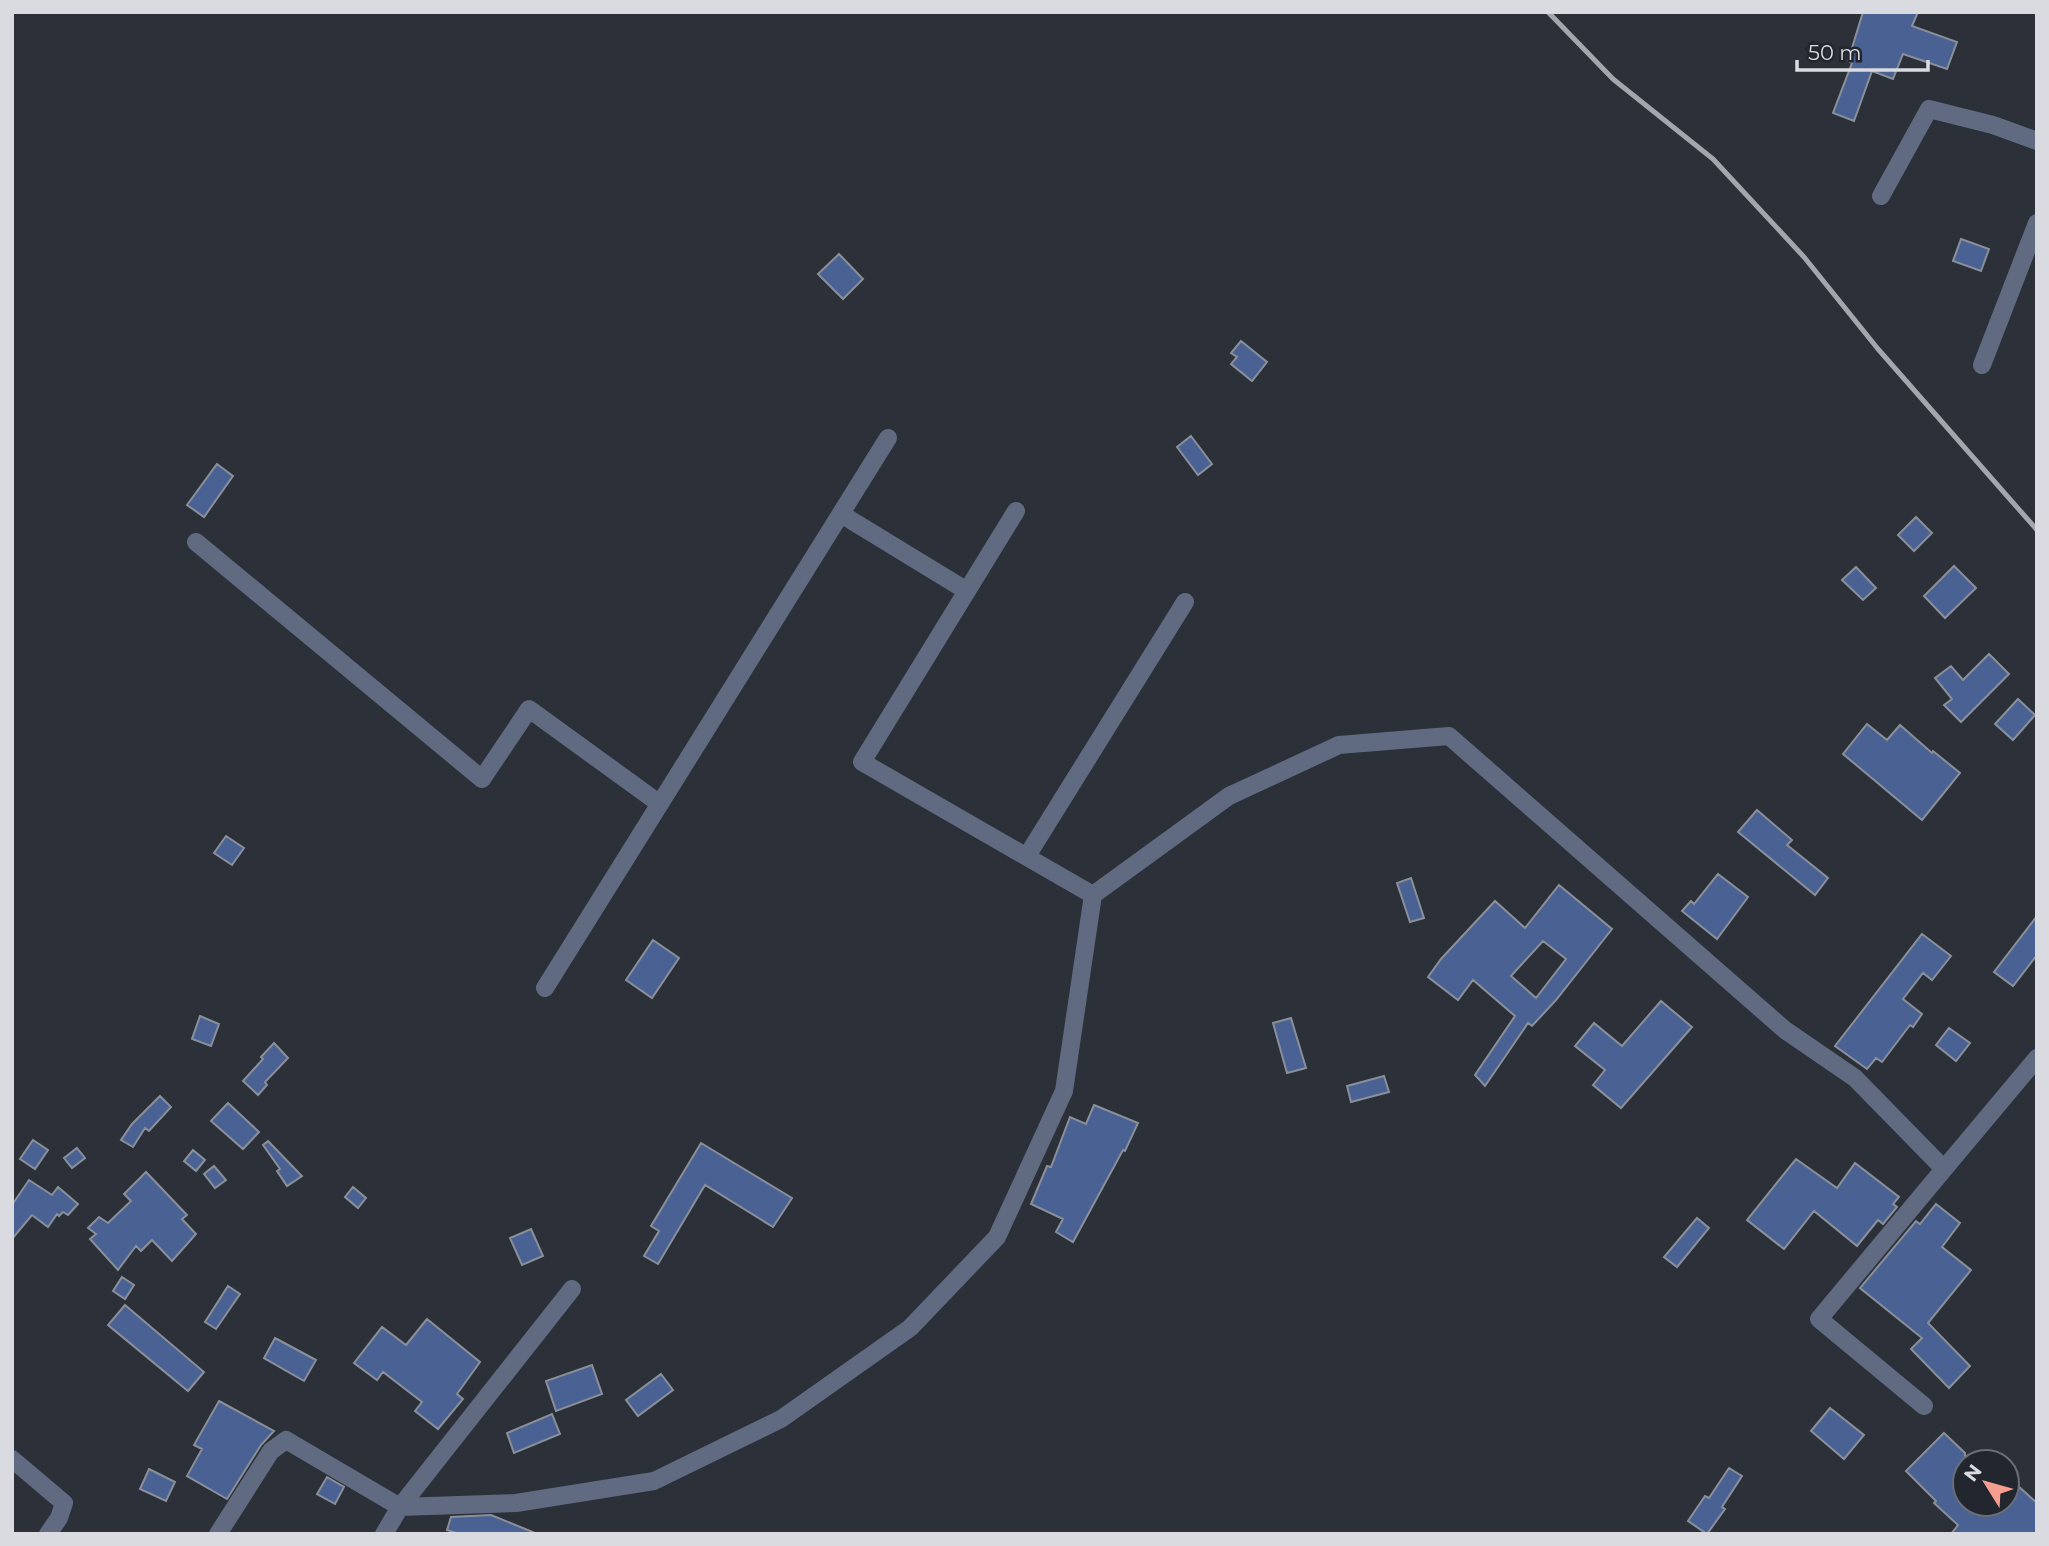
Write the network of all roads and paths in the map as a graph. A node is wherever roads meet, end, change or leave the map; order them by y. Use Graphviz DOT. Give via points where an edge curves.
graph roads {
  1 [pos="2037,141"];
  2 [pos="1881,196"];
  3 [pos="2037,223"];
  4 [pos="1982,365"];
  5 [pos="888,438"];
  6 [pos="1016,511"];
  7 [pos="841,514"];
  8 [pos="196,542"];
  9 [pos="967,592"];
  10 [pos="1185,601"];
  11 [pos="660,804"];
  12 [pos="1027,856"];
  13 [pos="1093,895"];
  14 [pos="545,988"];
  15 [pos="2037,1058"];
  16 [pos="1944,1169"];
  17 [pos="572,1289"];
  18 [pos="1924,1406"];
  19 [pos="12,1459"];
  20 [pos="400,1507"];
  21 [pos="48,1534"];
  22 [pos="218,1534"];
  23 [pos="384,1534"];
  1 -- 2 [label="street" via="1929,109"];
  3 -- 4 [label="street"];
  5 -- 7 [label="street"];
  6 -- 9 [label="street"];
  7 -- 9 [label="street"];
  7 -- 11 [label="street"];
  8 -- 11 [label="street" via="482,779 529,709"];
  9 -- 12 [label="street" via="862,762"];
  10 -- 12 [label="street"];
  11 -- 14 [label="street"];
  12 -- 13 [label="street"];
  13 -- 16 [label="street" via="1229,796 1339,744 1449,736 1785,1030 1856,1078"];
  13 -- 20 [label="street" via="1064,1091 997,1237 911,1328 781,1419 654,1481 516,1503"];
  15 -- 16 [label="street"];
  16 -- 18 [label="street" via="1819,1319"];
  17 -- 20 [label="street"];
  19 -- 21 [label="street" via="64,1503"];
  20 -- 22 [label="street" via="286,1440 271,1451"];
  20 -- 23 [label="street"];
}
